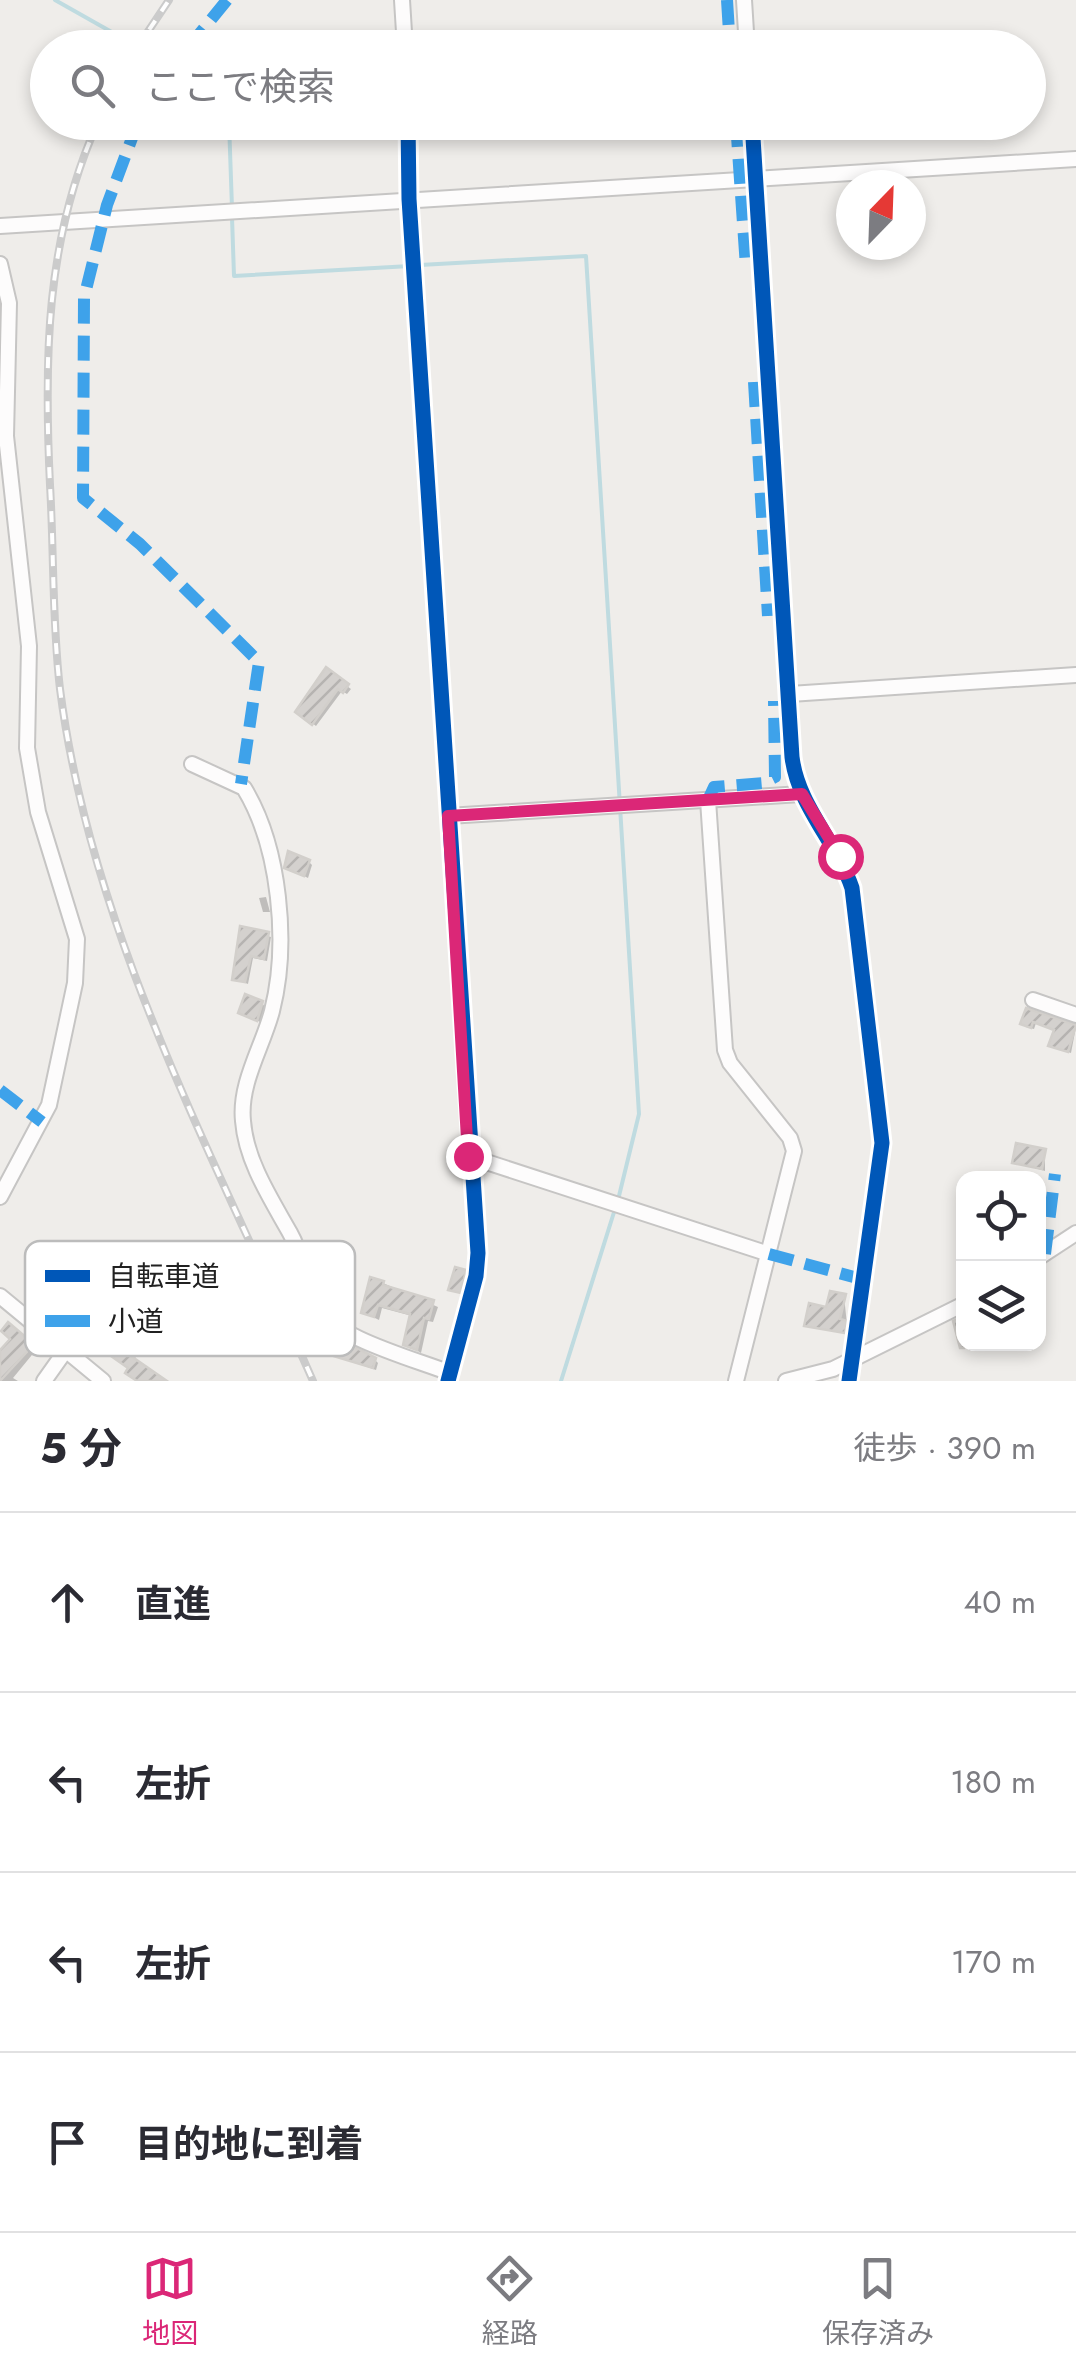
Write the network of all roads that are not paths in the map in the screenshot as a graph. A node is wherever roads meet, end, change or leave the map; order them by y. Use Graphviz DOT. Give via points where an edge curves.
graph roads {
  1 [pos="402,0"];
  2 [pos="744,0"];
  3 [pos="403,30"];
  4 [pos="746,30"];
  5 [pos="408,140"];
  6 [pos="753,140"];
  7 [pos="1076,160"];
  8 [pos="756,177"];
  9 [pos="409,199"];
  10 [pos="0,226"];
  11 [pos="0,264"];
  12 [pos="4,457"];
  13 [pos="1076,675"];
  14 [pos="790,694"];
  15 [pos="192,764"];
  16 [pos="802,794"];
  17 [pos="708,800"];
  18 [pos="448,816"];
  19 [pos="1033,1000"];
  20 [pos="1076,1015"];
  21 [pos="468,1156"];
  22 [pos="0,1197"];
  23 [pos="1076,1234"];
  24 [pos="292,1241"];
  25 [pos="1046,1253"];
  26 [pos="769,1254"];
  27 [pos="0,1296"];
  28 [pos="956,1308"];
  29 [pos="25,1316"];
  30 [pos="355,1336"];
  31 [pos="62,1356"];
  32 [pos="73,1356"];
  33 [pos="849,1362"];
  34 [pos="449,1377"];
  35 [pos="741,1379"];
  36 [pos="44,1381"];
  37 [pos="103,1381"];
  38 [pos="786,1381"];
  39 [pos="849,1381"];
  1 -- 3 [label="street"];
  2 -- 4 [label="street"];
  5 -- 9 [label="street"];
  6 -- 8 [label="street"];
  7 -- 8 [label="street"];
  8 -- 9 [label="street"];
  8 -- 14 [label="street"];
  9 -- 10 [label="street"];
  9 -- 18 [label="street"];
  11 -- 12 [label="street" via="9,303"];
  12 -- 22 [label="street" via="28,646 27,748 48,849 74,918 77,958 49,1105"];
  13 -- 14 [label="street"];
  14 -- 16 [label="street" via="792,757"];
  15 -- 24 [label="street" via="244,788 270,857 281,932 278,965 272,1010 242,1109 248,1145"];
  16 -- 17 [label="street"];
  16 -- 33 [label="street" via="852,888 881,1111 880,1176"];
  17 -- 18 [label="street"];
  17 -- 26 [label="street" via="726,1054 794,1151"];
  18 -- 21 [label="street"];
  19 -- 20 [label="street"];
  21 -- 26 [label="street"];
  21 -- 34 [label="street" via="476,1276"];
  23 -- 25 [label="street"];
  26 -- 35 [label="street"];
  27 -- 29 [label="street"];
  28 -- 33 [label="street"];
  30 -- 34 [label="street"];
  31 -- 36 [label="street"];
  32 -- 37 [label="street"];
  33 -- 38 [label="street"];
  33 -- 39 [label="street"];
}
